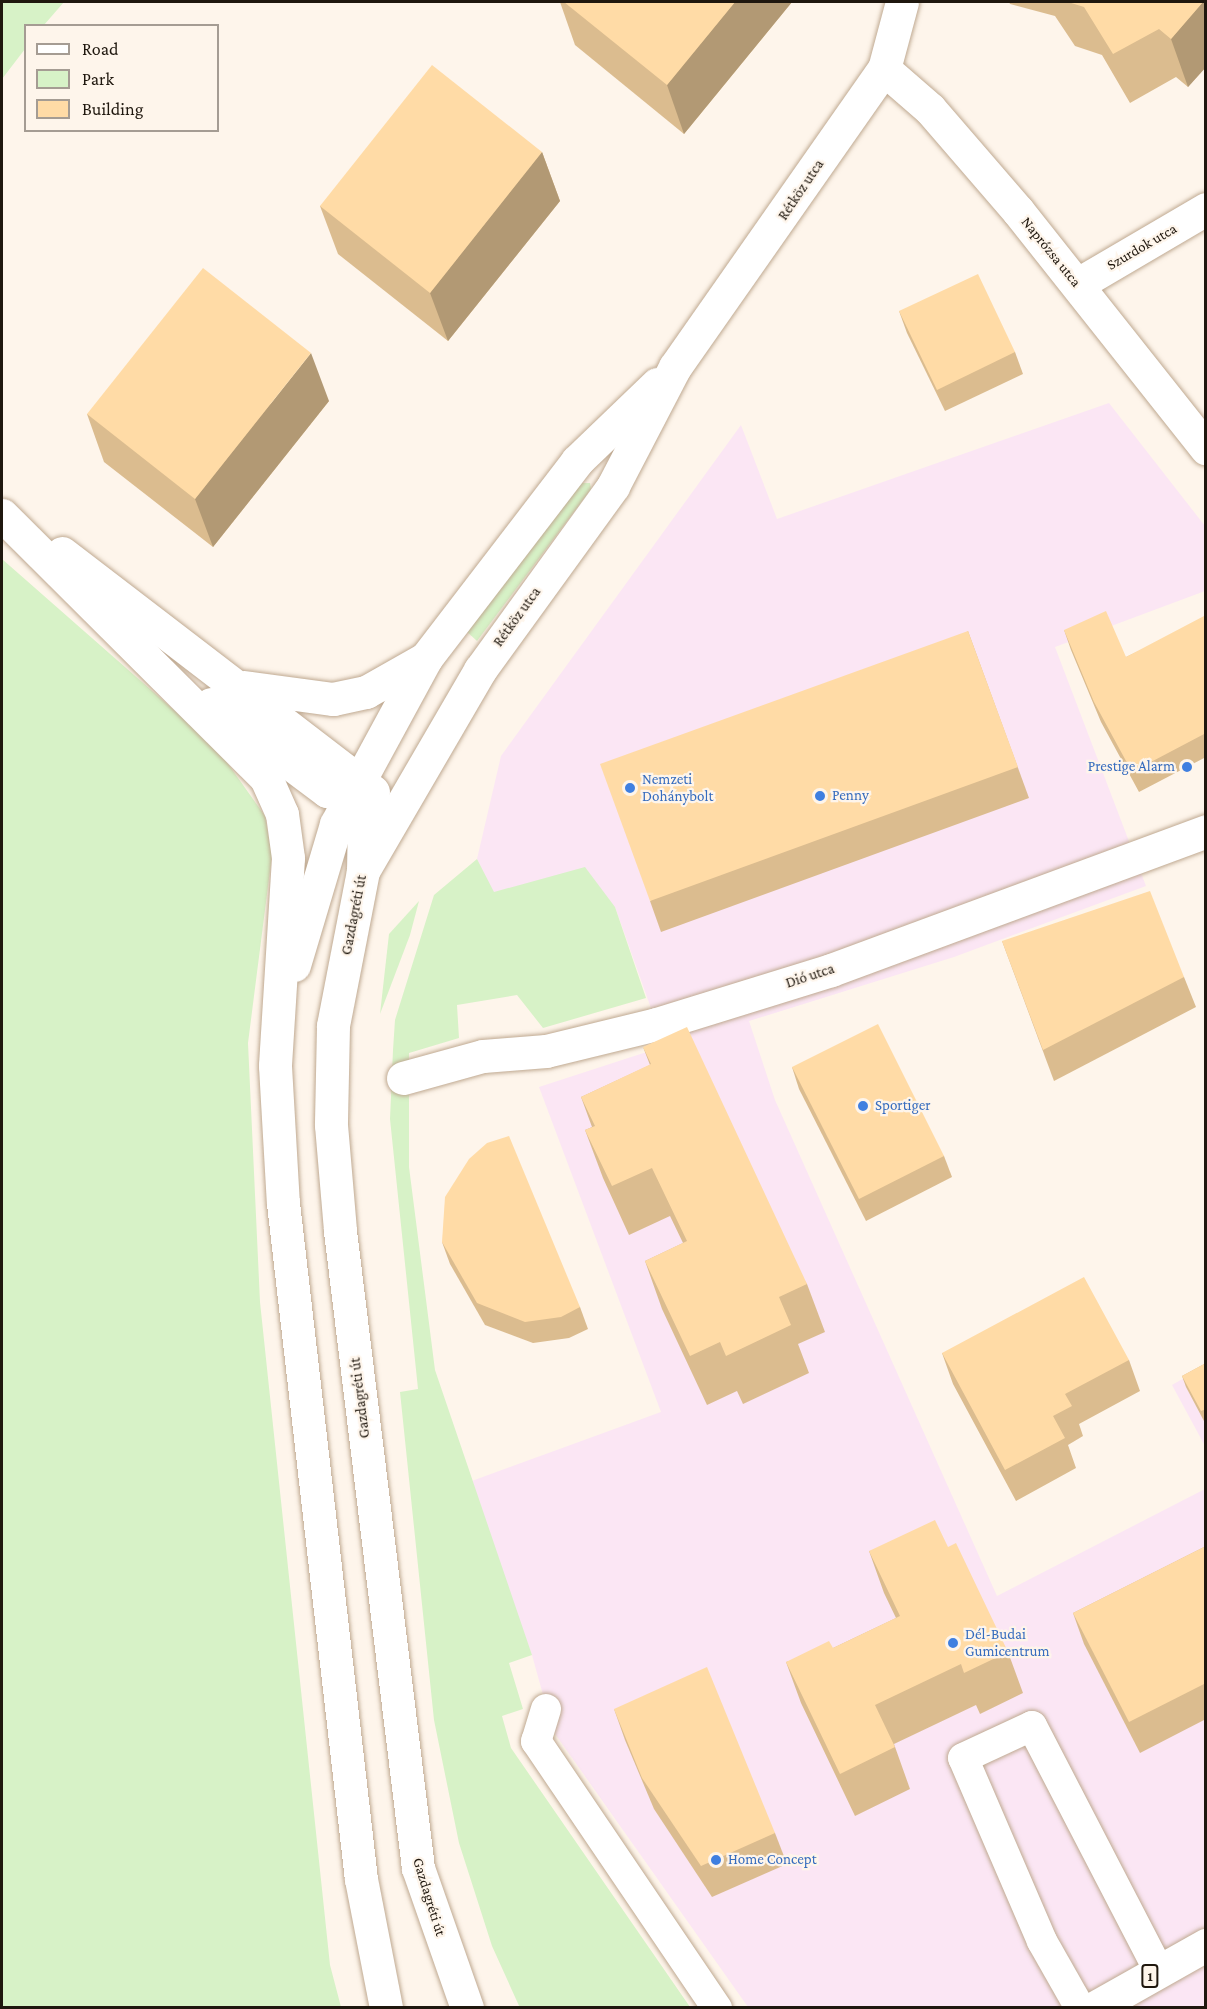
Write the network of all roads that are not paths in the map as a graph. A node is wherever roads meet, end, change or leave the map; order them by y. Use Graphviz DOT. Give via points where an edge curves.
graph roads {
  1 [pos="902,2"];
  2 [pos="884,69"];
  3 [pos="1206,209"];
  4 [pos="1078,284"];
  5 [pos="675,367"];
  6 [pos="1206,448"];
  7 [pos="2,510"];
  8 [pos="2,516"];
  9 [pos="426,658"];
  10 [pos="157,668"];
  11 [pos="237,686"];
  12 [pos="355,792"];
  13 [pos="403,810"];
  14 [pos="1206,831"];
  15 [pos="363,871"];
  16 [pos="278,1023"];
  17 [pos="403,1078"];
  18 [pos="546,1708"];
  19 [pos="1206,1945"];
  20 [pos="1159,1971"];
  21 [pos="386,2007"];
  22 [pos="467,2007"];
  23 [pos="717,2007"];
  24 [pos="1080,2007"];
  25 [pos="1094,2007"];
  1 -- 2 [label="street, Rétköz utca"];
  2 -- 4 [label="street, Naprózsa utca" via="930,109"];
  2 -- 5 [label="street, Rétköz utca"];
  3 -- 4 [label="street, Szurdok utca"];
  4 -- 6 [label="street, Naprózsa utca"];
  5 -- 9 [label="street, Rétköz utca" via="577,460"];
  5 -- 13 [label="street, Rétköz utca" via="613,486 480,670"];
  7 -- 11 [label="street" via="131,601"];
  8 -- 10 [label="street"];
  9 -- 11 [label="street" via="366,692 333,699"];
  9 -- 12 [label="street, Rétköz utca"];
  10 -- 12 [label="street" via="327,791"];
  10 -- 16 [label="street" via="266,778 282,814 288,858"];
  11 -- 12 [label="street"];
  12 -- 13 [label="street"];
  12 -- 15 [label="street, Gazdagréti út"];
  12 -- 16 [label="street" via="322,860"];
  13 -- 15 [label="street, Rétköz utca"];
  14 -- 17 [label="street, Dió utca" via="831,970 657,1024 546,1052 483,1056"];
  15 -- 22 [label="street, Gazdagréti út" via="333,1026 331,1125 340,1231 417,1868"];
  16 -- 21 [label="street" via="275,1066 283,1203 361,1879"];
  18 -- 23 [label="lane" via="536,1741"];
  19 -- 20 [label="street, 1"];
  20 -- 24 [label="lane" via="1032,1726 963,1758 1042,1941"];
  20 -- 25 [label="street, 1"];
}
